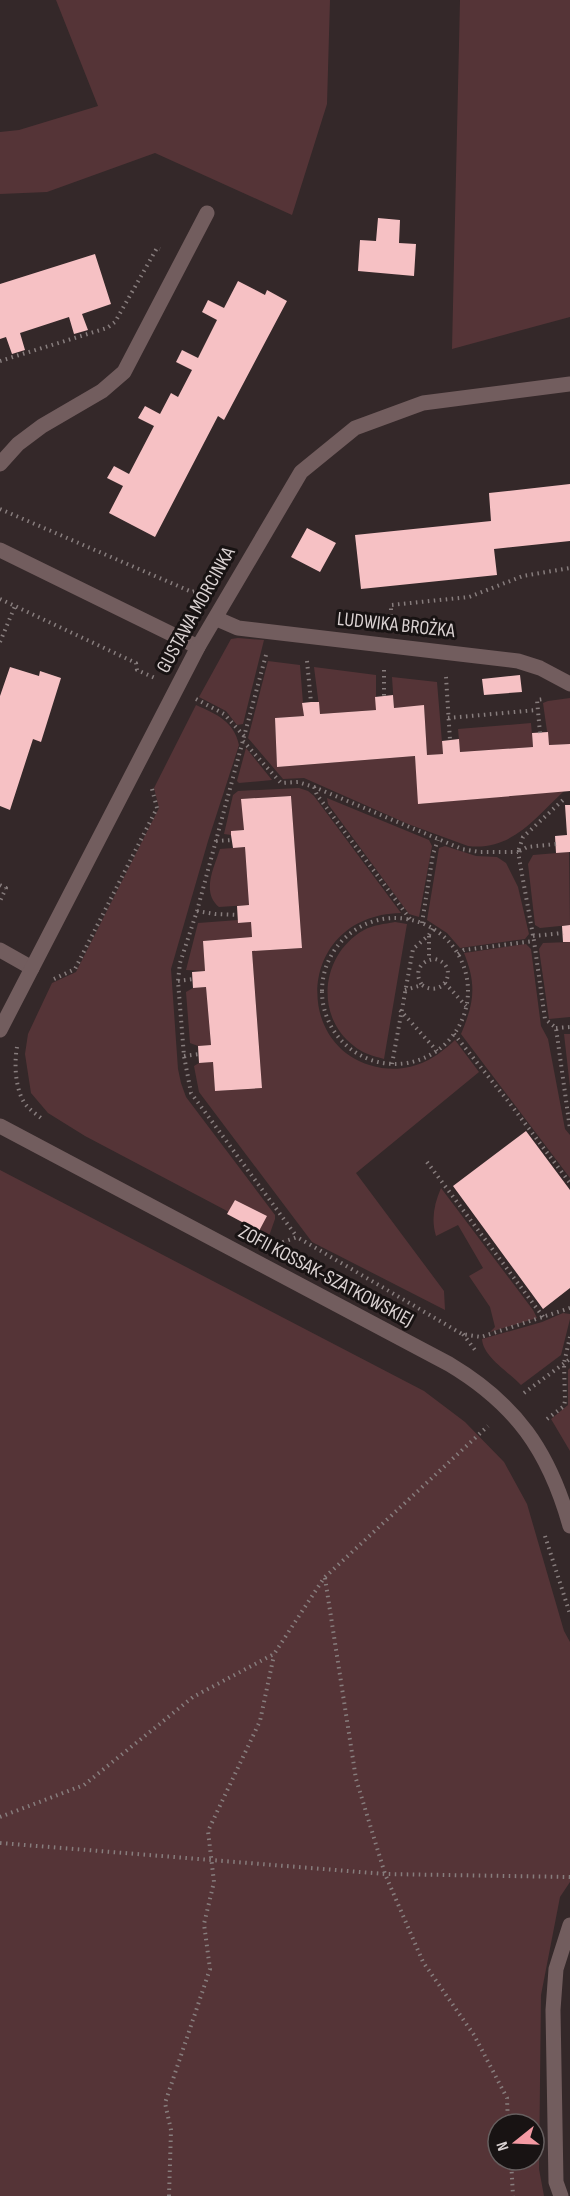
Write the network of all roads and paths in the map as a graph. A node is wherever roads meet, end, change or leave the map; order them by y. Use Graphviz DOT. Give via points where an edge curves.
graph roads {
  1 [pos="207,213"];
  2 [pos="182,260"];
  3 [pos="0,361"];
  4 [pos="570,384"];
  5 [pos="0,464"];
  6 [pos="1,553"];
  7 [pos="570,568"];
  8 [pos="0,599"];
  9 [pos="15,606"];
  10 [pos="215,618"];
  11 [pos="273,631"];
  12 [pos="309,636"];
  13 [pos="0,642"];
  14 [pos="390,645"];
  15 [pos="198,647"];
  16 [pos="383,679"];
  17 [pos="570,684"];
  18 [pos="177,688"];
  19 [pos="384,696"];
  20 [pos="446,696"];
  21 [pos="548,698"];
  22 [pos="311,702"];
  23 [pos="537,710"];
  24 [pos="448,718"];
  25 [pos="540,733"];
  26 [pos="244,739"];
  27 [pos="450,740"];
  28 [pos="314,787"];
  29 [pos="563,800"];
  30 [pos="232,840"];
  31 [pos="438,840"];
  32 [pos="216,841"];
  33 [pos="556,844"];
  34 [pos="518,852"];
  35 [pos="0,885"];
  36 [pos="0,901"];
  37 [pos="197,911"];
  38 [pos="238,915"];
  39 [pos="410,920"];
  40 [pos="422,923"];
  41 [pos="433,928"];
  42 [pos="562,933"];
  43 [pos="429,935"];
  44 [pos="534,939"];
  45 [pos="0,950"];
  46 [pos="458,954"];
  47 [pos="429,959"];
  48 [pos="32,968"];
  49 [pos="193,979"];
  50 [pos="178,981"];
  51 [pos="446,983"];
  52 [pos="422,985"];
  53 [pos="405,990"];
  54 [pos="466,1006"];
  55 [pos="400,1010"];
  56 [pos="570,1027"];
  57 [pos="556,1028"];
  58 [pos="0,1030"];
  59 [pos="454,1034"];
  60 [pos="18,1040"];
  61 [pos="437,1051"];
  62 [pos="199,1054"];
  63 [pos="184,1056"];
  64 [pos="392,1064"];
  65 [pos="568,1101"];
  66 [pos="48,1124"];
  67 [pos="0,1126"];
  68 [pos="570,1129"];
  69 [pos="427,1162"];
  70 [pos="570,1184"];
  71 [pos="297,1237"];
  72 [pos="270,1243"];
  73 [pos="570,1308"];
  74 [pos="544,1318"];
  75 [pos="570,1337"];
  76 [pos="570,1359"];
  77 [pos="564,1363"];
  78 [pos="524,1393"];
  79 [pos="481,1419"];
  80 [pos="546,1420"];
  81 [pos="488,1426"];
  82 [pos="494,1432"];
  83 [pos="570,1526"];
  84 [pos="544,1531"];
  85 [pos="324,1578"];
  86 [pos="570,1614"];
  87 [pos="274,1654"];
  88 [pos="0,1817"];
  89 [pos="0,1843"];
  90 [pos="212,1860"];
  91 [pos="385,1874"];
  92 [pos="570,1877"];
  93 [pos="570,1925"];
  94 [pos="508,2112"];
  95 [pos="511,2172"];
  96 [pos="169,2196"];
  97 [pos="513,2196"];
  98 [pos="561,2196"];
  1 -- 2 [label="street"];
  2 -- 3 [label="path" via="157,248 115,322 107,328"];
  2 -- 5 [label="street" via="124,372 102,391 42,426"];
  4 -- 10 [label="street, GUSTAWA MORCINKA" via="423,403 356,428 300,472"];
  6 -- 15 [label="street"];
  7 -- 14 [label="path" via="523,576 470,597 391,605"];
  8 -- 9 [label="path"];
  9 -- 13 [label="path"];
  9 -- 18 [label="path" via="136,663 137,670"];
  10 -- 11 [label="street, LUDWIKA BROŻKA" via="238,628"];
  10 -- 15 [label="street, GUSTAWA MORCINKA"];
  11 -- 12 [label="street, LUDWIKA BROŻKA"];
  11 -- 26 [label="path"];
  12 -- 14 [label="street, LUDWIKA BROŻKA"];
  12 -- 22 [label="path"];
  14 -- 17 [label="street, LUDWIKA BROŻKA" via="518,661"];
  15 -- 18 [label="street, GUSTAWA MORCINKA"];
  16 -- 19 [label="path"];
  18 -- 26 [label="path" via="224,714"];
  18 -- 48 [label="street, GUSTAWA MORCINKA"];
  20 -- 24 [label="path"];
  21 -- 23 [label="path" via="537,700"];
  23 -- 24 [label="path"];
  23 -- 25 [label="path"];
  24 -- 27 [label="path"];
  26 -- 28 [label="path" via="281,783 298,782"];
  26 -- 32 [label="path"];
  28 -- 31 [label="path"];
  28 -- 39 [label="path"];
  29 -- 34 [label="path" via="523,837"];
  30 -- 32 [label="path"];
  31 -- 34 [label="path" via="480,852"];
  31 -- 40 [label="path"];
  32 -- 37 [label="path"];
  33 -- 34 [label="path" via="527,847"];
  34 -- 44 [label="path"];
  35 -- 36 [label="path" via="6,888"];
  37 -- 38 [label="path"];
  37 -- 50 [label="path"];
  39 -- 40 [label="path"];
  39 -- 64 [label="path" via="375,921 353,931 336,948 323,981 327,1017 339,1038 368,1059"];
  40 -- 41 [label="path"];
  41 -- 43 [label="path"];
  41 -- 46 [label="path"];
  42 -- 44 [label="path"];
  43 -- 47 [label="path"];
  43 -- 53 [label="path" via="412,949"];
  44 -- 46 [label="path"];
  44 -- 57 [label="path" via="545,1018"];
  45 -- 48 [label="street"];
  46 -- 54 [label="path" via="467,976"];
  47 -- 51 [label="path" via="440,960 447,968"];
  47 -- 52 [label="path" via="419,970"];
  48 -- 58 [label="street, GUSTAWA MORCINKA"];
  49 -- 50 [label="path"];
  50 -- 63 [label="path"];
  51 -- 52 [label="path" via="432,989"];
  51 -- 54 [label="path"];
  52 -- 53 [label="path"];
  53 -- 55 [label="path"];
  54 -- 59 [label="path"];
  55 -- 61 [label="path"];
  55 -- 64 [label="path"];
  56 -- 57 [label="path"];
  57 -- 65 [label="path"];
  59 -- 61 [label="path"];
  59 -- 70 [label="path"];
  60 -- 66 [label="path" via="15,1057 19,1088 25,1104"];
  61 -- 64 [label="path" via="415,1061"];
  62 -- 63 [label="path"];
  63 -- 71 [label="path" via="191,1093"];
  65 -- 68 [label="path"];
  67 -- 83 [label="street, ZOFII KOSSAK-SZATKOWSKIEJ" via="482,1385 517,1420 544,1458"];
  69 -- 74 [label="path"];
  71 -- 72 [label="path"];
  71 -- 74 [label="path" via="462,1334 481,1337"];
  73 -- 74 [label="path"];
  75 -- 77 [label="path"];
  76 -- 77 [label="path"];
  77 -- 78 [label="path"];
  77 -- 80 [label="path" via="564,1406"];
  79 -- 81 [label="path"];
  81 -- 82 [label="path"];
  81 -- 85 [label="path"];
  84 -- 86 [label="path"];
  85 -- 87 [label="path"];
  85 -- 91 [label="path" via="356,1779"];
  87 -- 88 [label="path" via="193,1697 84,1785"];
  87 -- 90 [label="path" via="260,1721 208,1831"];
  89 -- 90 [label="path"];
  90 -- 91 [label="path"];
  90 -- 96 [label="path" via="214,1882 204,1924 210,1968 165,2103 171,2130"];
  91 -- 92 [label="path"];
  91 -- 94 [label="path" via="423,1962 474,2035 507,2098"];
  93 -- 98 [label="street" via="556,1969 553,2010 556,2182"];
  95 -- 97 [label="path"];
}
